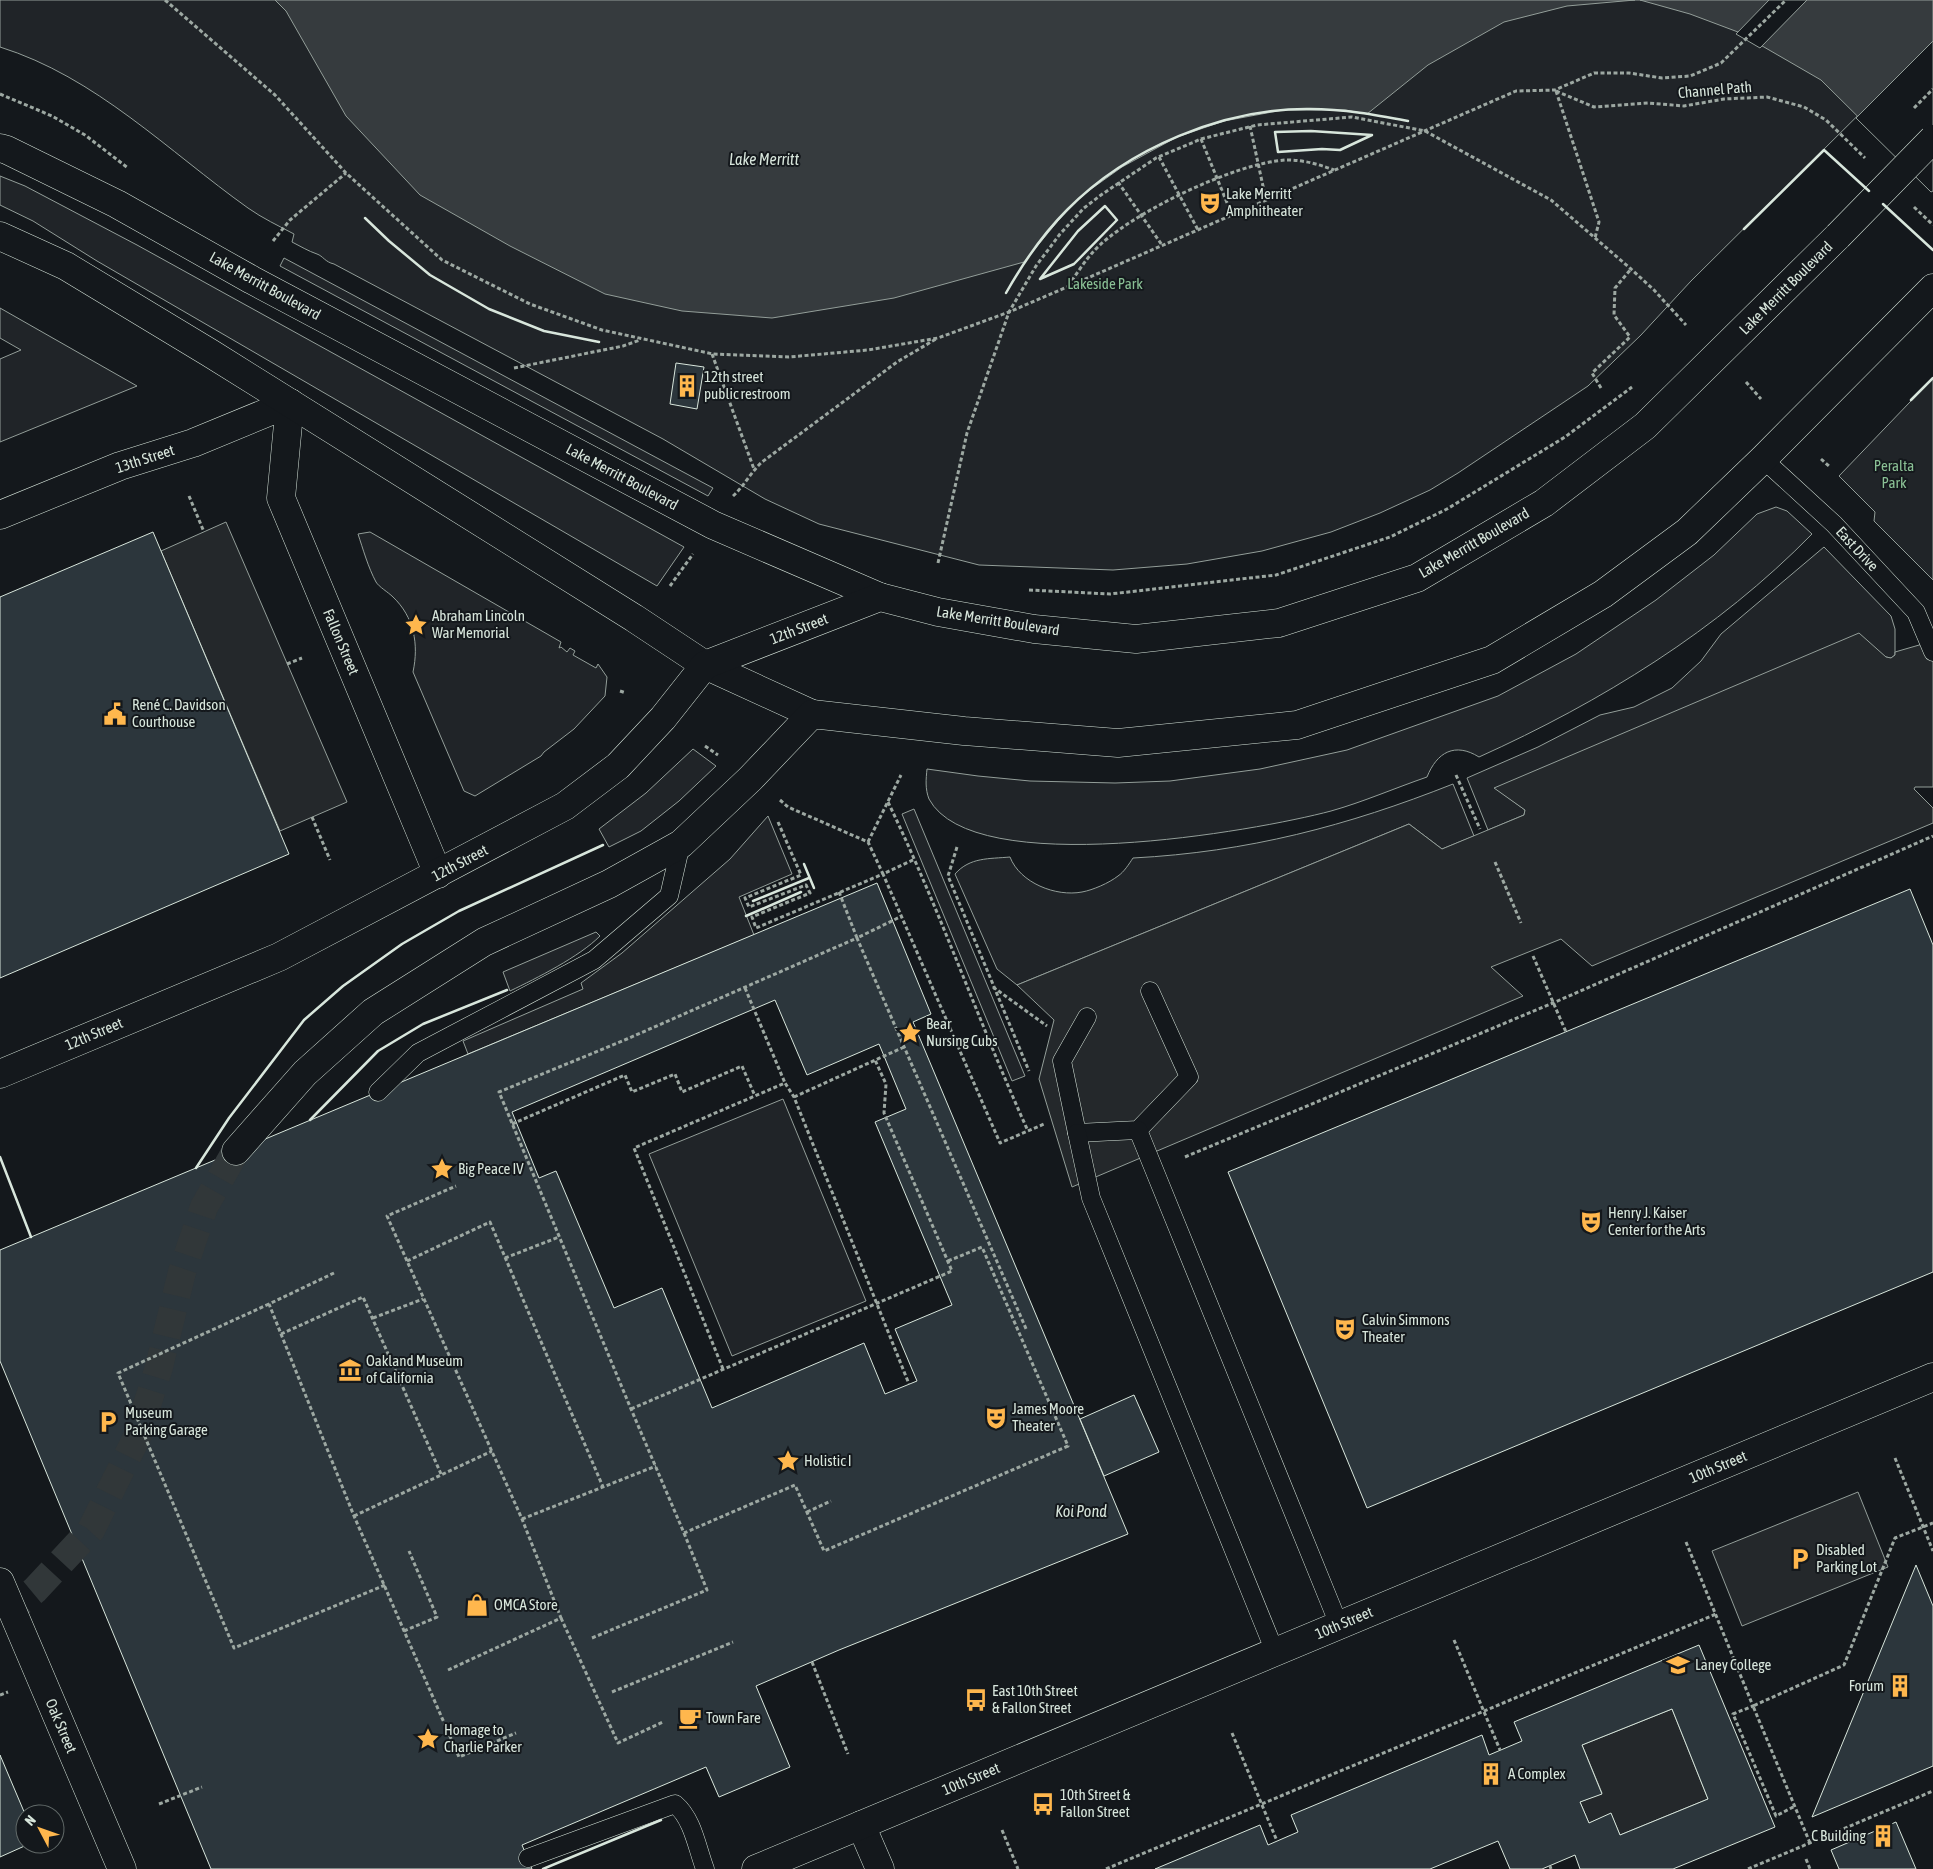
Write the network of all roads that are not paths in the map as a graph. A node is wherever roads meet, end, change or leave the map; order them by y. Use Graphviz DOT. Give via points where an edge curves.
graph roads {
  1 [pos="1933,139"];
  2 [pos="0,148"];
  3 [pos="0,236"];
  4 [pos="1933,288"];
  5 [pos="290,403"];
  6 [pos="1763,459"];
  7 [pos="0,515"];
  8 [pos="880,597"];
  9 [pos="1933,652"];
  10 [pos="705,665"];
  11 [pos="812,714"];
  12 [pos="681,844"];
  13 [pos="438,874"];
  14 [pos="1150,991"];
  15 [pos="1087,1017"];
  16 [pos="0,1074"];
  17 [pos="378,1092"];
  18 [pos="1138,1130"];
  19 [pos="1077,1133"];
  20 [pos="236,1151"];
  21 [pos="1933,1377"];
  22 [pos="0,1582"];
  23 [pos="1339,1625"];
  24 [pos="1275,1652"];
  25 [pos="861,1825"];
  26 [pos="528,1858"];
  27 [pos="122,1869"];
  28 [pos="705,1869"];
  29 [pos="756,1869"];
  30 [pos="880,1869"];
  1 -- 8 [label="main road, Lake Merritt Boulevard, bridge" via="1645,426 1544,503 1417,578 1280,623 1136,639 1034,629 938,612"];
  2 -- 8 [label="main road, Lake Merritt Boulevard" via="117,204 260,285 713,525"];
  3 -- 5 [label="main road" via="66,266"];
  4 -- 6 [label="main road"];
  5 -- 7 [label="main road, 13th Street"];
  5 -- 10 [label="main road"];
  5 -- 13 [label="main road, Fallon Street" via="280,498"];
  6 -- 9 [label="lane, East Drive" via="1834,524 1916,612"];
  6 -- 11 [label="main road" via="1687,532 1603,594 1492,660 1297,725 1118,744"];
  8 -- 10 [label="main road, 12th Street"];
  10 -- 11 [label="main road"];
  10 -- 13 [label="main road, 12th Street" via="663,718 618,766 565,806"];
  11 -- 12 [label="main road"];
  12 -- 17 [label="lane" via="668,896 594,960 418,1053"];
  12 -- 20 [label="main road" via="609,884 484,942 373,1012 305,1072"];
  13 -- 16 [label="main road, 12th Street" via="279,957"];
  14 -- 18 [label="lane" via="1189,1077"];
  15 -- 19 [label="lane" via="1062,1060"];
  18 -- 19 [label="lane"];
  18 -- 23 [label="lane"];
  19 -- 24 [label="lane" via="1091,1198"];
  21 -- 23 [label="main road, 10th Street"];
  22 -- 27 [label="main road, Oak Street"];
  23 -- 24 [label="main road, 10th Street"];
  24 -- 25 [label="main road, 10th Street"];
  25 -- 29 [label="main road, 10th Street"];
  25 -- 30 [label="main road"];
  26 -- 28 [label="lane" via="675,1804 688,1820"];
}
